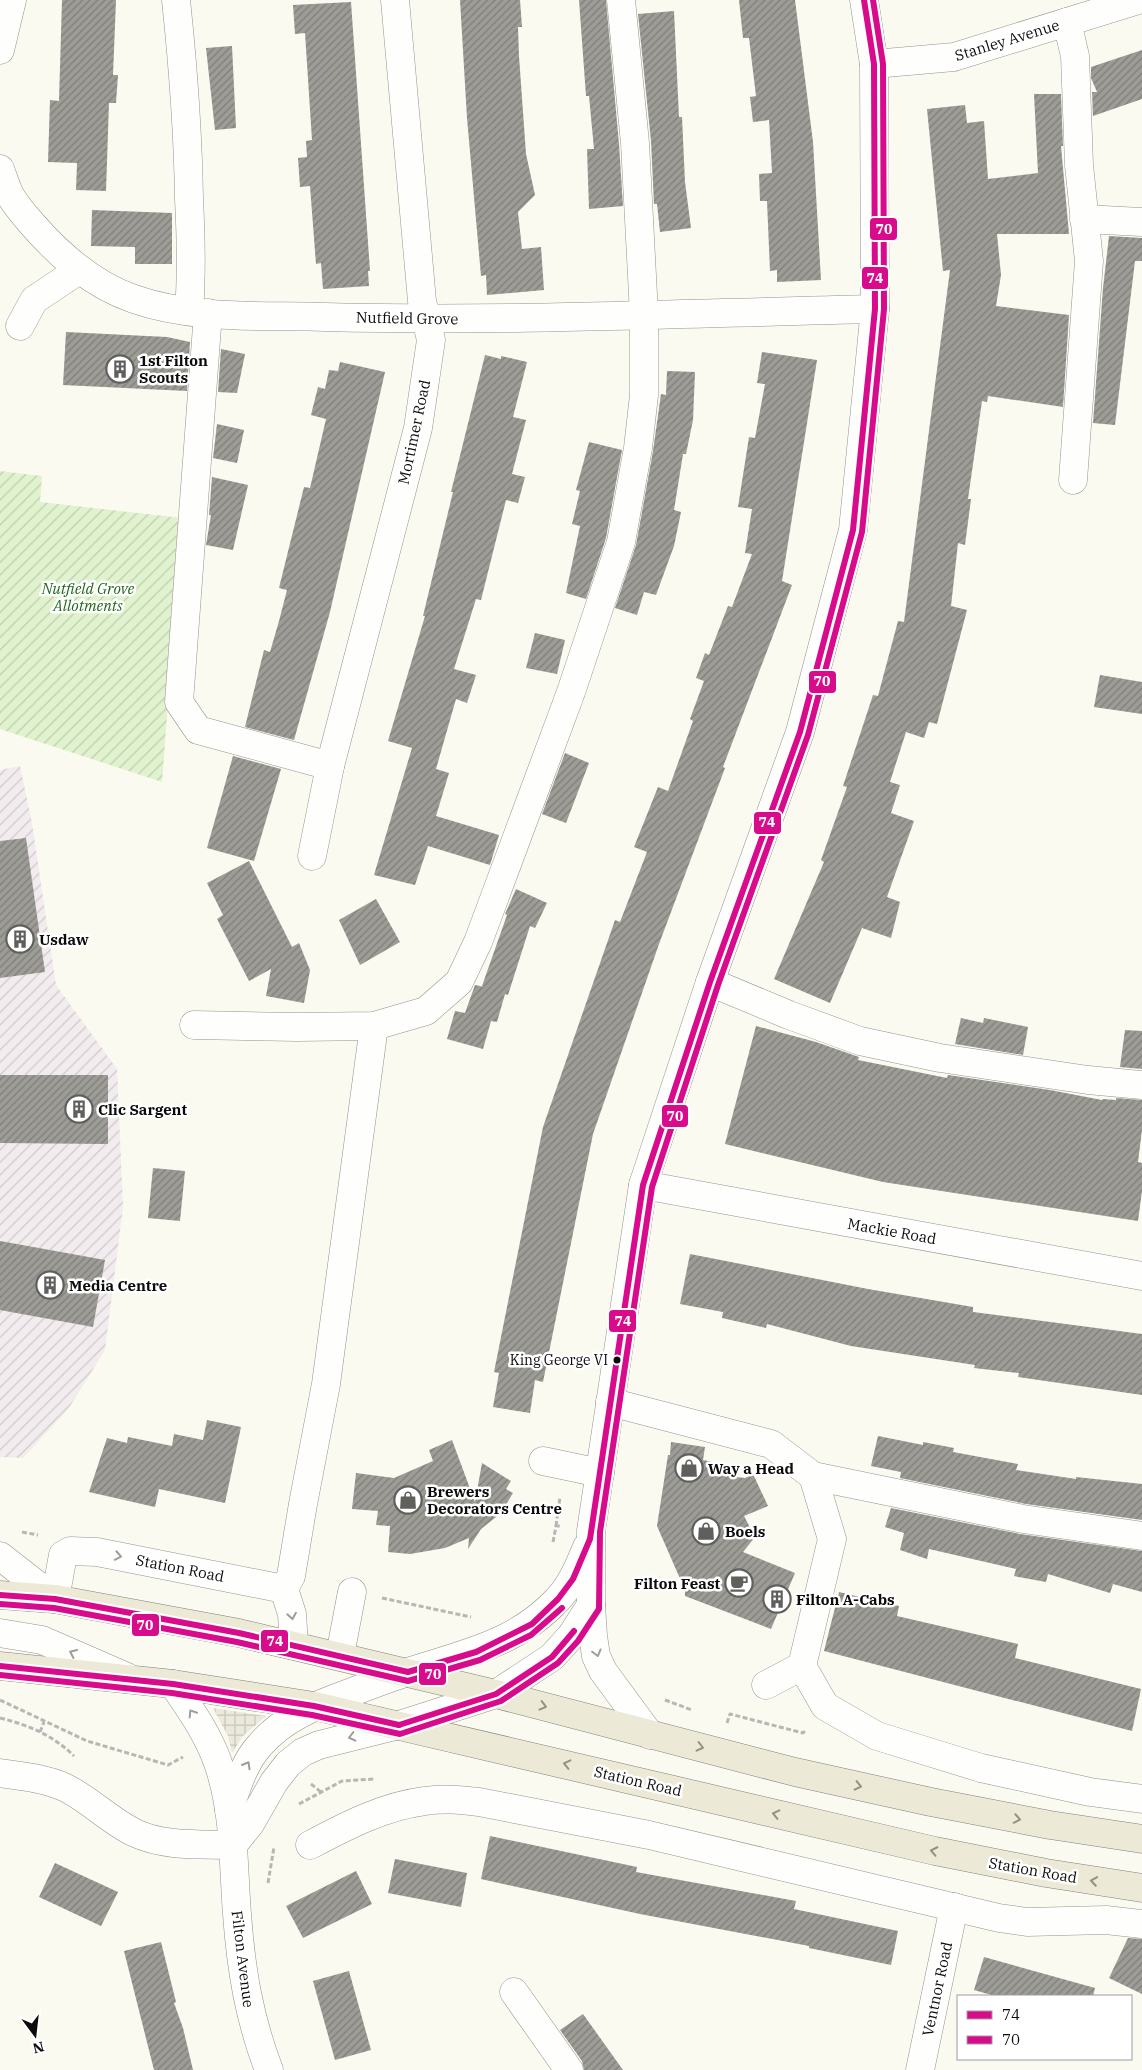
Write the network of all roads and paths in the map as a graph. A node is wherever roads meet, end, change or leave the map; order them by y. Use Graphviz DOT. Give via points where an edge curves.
graph roads {
  1 [pos="12,0"];
  2 [pos="176,0"];
  3 [pos="395,0"];
  4 [pos="621,0"];
  5 [pos="864,0"];
  6 [pos="1138,0"];
  7 [pos="1073,14"];
  8 [pos="0,50"];
  9 [pos="874,64"];
  10 [pos="0,169"];
  11 [pos="1084,219"];
  12 [pos="1142,222"];
  13 [pos="79,270"];
  14 [pos="875,309"];
  15 [pos="198,312"];
  16 [pos="644,314"];
  17 [pos="427,320"];
  18 [pos="20,326"];
  19 [pos="1073,480"];
  20 [pos="330,766"];
  21 [pos="312,856"];
  22 [pos="710,982"];
  23 [pos="194,1025"];
  24 [pos="374,1026"];
  25 [pos="1142,1085"];
  26 [pos="643,1185"];
  27 [pos="1142,1276"];
  28 [pos="610,1402"];
  29 [pos="543,1460"];
  30 [pos="600,1473"];
  31 [pos="813,1476"];
  32 [pos="591,1535"];
  33 [pos="1142,1536"];
  34 [pos="551,1550"];
  35 [pos="0,1556"];
  36 [pos="284,1589"];
  37 [pos="352,1592"];
  38 [pos="0,1595"];
  39 [pos="54,1599"];
  40 [pos="591,1605"];
  41 [pos="474,1618"];
  42 [pos="0,1633"];
  43 [pos="294,1645"];
  44 [pos="340,1655"];
  45 [pos="0,1666"];
  46 [pos="802,1666"];
  47 [pos="408,1672"];
  48 [pos="133,1680"];
  49 [pos="173,1684"];
  50 [pos="766,1685"];
  51 [pos="496,1694"];
  52 [pos="663,1699"];
  53 [pos="0,1700"];
  54 [pos="314,1706"];
  55 [pos="825,1706"];
  56 [pos="693,1711"];
  57 [pos="718,1720"];
  58 [pos="44,1722"];
  59 [pos="400,1725"];
  60 [pos="40,1732"];
  61 [pos="650,1734"];
  62 [pos="185,1756"];
  63 [pos="0,1773"];
  64 [pos="1142,1799"];
  65 [pos="229,1810"];
  66 [pos="1142,1839"];
  67 [pos="233,1845"];
  68 [pos="310,1845"];
  69 [pos="1142,1888"];
  70 [pos="954,1907"];
  71 [pos="1142,1924"];
  72 [pos="514,1992"];
  73 [pos="269,2070"];
  74 [pos="569,2070"];
  75 [pos="920,2070"];
  1 -- 8 [label="street"];
  2 -- 15 [label="street" via="183,66 192,274"];
  3 -- 17 [label="street, Mortimer Road" via="422,301"];
  4 -- 16 [label="street" via="635,143"];
  5 -- 9 [label="street, Filton Avenue"];
  6 -- 7 [label="street, Stanley Avenue"];
  7 -- 9 [label="street, Stanley Avenue" via="954,57"];
  7 -- 11 [label="street" via="1078,165"];
  9 -- 14 [label="street, Filton Avenue"];
  10 -- 13 [label="street, Nutfield Grove" via="10,195 22,211 51,246"];
  11 -- 12 [label="street"];
  11 -- 19 [label="street" via="1088,261"];
  13 -- 15 [label="street, Nutfield Grove" via="109,290 135,300"];
  13 -- 18 [label="street" via="34,300"];
  14 -- 16 [label="street, Nutfield Grove"];
  14 -- 22 [label="street, Filton Avenue" via="853,530 800,732"];
  15 -- 17 [label="street, Nutfield Grove"];
  15 -- 20 [label="street" via="179,702 198,730"];
  16 -- 17 [label="street, Nutfield Grove"];
  16 -- 24 [label="street" via="644,394 621,542 571,692 478,942 459,982 426,1011"];
  17 -- 20 [label="street, Mortimer Road" via="431,340 418,428"];
  20 -- 21 [label="street, Mortimer Road"];
  22 -- 25 [label="street" via="860,1040 949,1059"];
  22 -- 26 [label="street, Filton Avenue"];
  23 -- 24 [label="street"];
  24 -- 36 [label="street" via="326,1384 291,1576"];
  26 -- 27 [label="street, Mackie Road"];
  26 -- 28 [label="street, Filton Avenue"];
  28 -- 30 [label="street, Filton Avenue"];
  28 -- 31 [label="street" via="771,1444"];
  29 -- 30 [label="street"];
  30 -- 32 [label="street, Filton Avenue"];
  31 -- 33 [label="street" via="1023,1519"];
  31 -- 46 [label="street" via="832,1539"];
  32 -- 34 [label="path" via="556,1526"];
  32 -- 40 [label="street, Filton Avenue"];
  32 -- 47 [label="street, Filton Avenue" via="568,1586 532,1624 476,1652"];
  35 -- 39 [label="street"];
  39 -- 36 [label="street, Station Road, one-way" via="63,1555 70,1551 97,1552"];
  36 -- 43 [label="street, one-way" via="292,1614"];
  37 -- 41 [label="path"];
  37 -- 44 [label="street"];
  38 -- 39 [label="main road"];
  39 -- 43 [label="main road"];
  40 -- 51 [label="street" via="552,1657"];
  40 -- 61 [label="street, Filton Avenue, one-way" via="596,1656 603,1671"];
  48 -- 42 [label="street, Station Road, one-way" via="42,1640"];
  43 -- 44 [label="main road"];
  44 -- 47 [label="main road"];
  45 -- 48 [label="main road, Station Road"];
  46 -- 50 [label="street"];
  46 -- 55 [label="street"];
  47 -- 51 [label="main road"];
  47 -- 54 [label="street, Filton Avenue"];
  48 -- 49 [label="main road, Station Road"];
  49 -- 54 [label="main road, Station Road"];
  65 -- 49 [label="street, Filton Avenue, one-way" via="210,1744"];
  51 -- 59 [label="street"];
  51 -- 61 [label="main road, one-way"];
  52 -- 56 [label="path"];
  53 -- 58 [label="path"];
  54 -- 59 [label="main road, Station Road"];
  65 -- 54 [label="street, Filton Avenue, one-way" via="240,1776 259,1745"];
  55 -- 57 [label="path" via="803,1733 730,1714 727,1723"];
  55 -- 64 [label="street" via="877,1736 981,1768 1090,1792"];
  58 -- 60 [label="path"];
  58 -- 62 [label="path" via="87,1741 168,1765"];
  59 -- 67 [label="street, one-way" via="303,1752 274,1782 250,1824"];
  69 -- 59 [label="main road, Station Road, one-way" via="934,1851"];
  61 -- 66 [label="main road, one-way" via="795,1772 931,1802"];
  63 -- 67 [label="street" via="51,1782 66,1788 134,1833 149,1838 170,1843"];
  65 -- 67 [label="street, Filton Avenue"];
  67 -- 73 [label="street, Filton Avenue" via="246,1994 253,2028"];
  68 -- 70 [label="street" via="368,1816 396,1807 425,1801 479,1802 649,1835"];
  70 -- 71 [label="street" via="1027,1922 1106,1920"];
  70 -- 75 [label="street, Ventnor Road"];
  72 -- 74 [label="street"];
}
